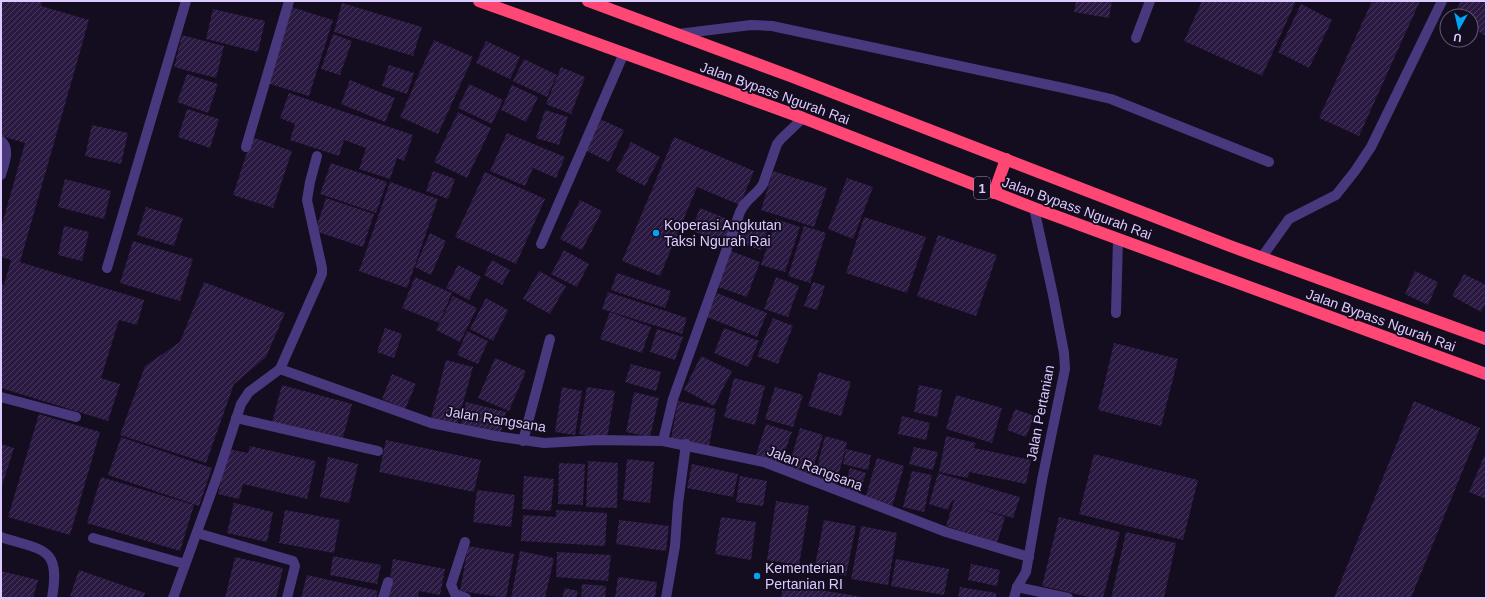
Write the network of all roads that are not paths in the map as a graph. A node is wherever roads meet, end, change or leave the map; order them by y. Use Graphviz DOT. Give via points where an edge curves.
graph roads {
  1 [pos="186,1"];
  2 [pos="289,1"];
  3 [pos="479,1"];
  4 [pos="588,1"];
  5 [pos="1150,1"];
  6 [pos="1442,1"];
  7 [pos="678,34"];
  8 [pos="1136,38"];
  9 [pos="624,53"];
  10 [pos="804,118"];
  11 [pos="1,141"];
  12 [pos="246,147"];
  13 [pos="318,156"];
  14 [pos="1006,159"];
  15 [pos="1269,162"];
  16 [pos="1,175"];
  17 [pos="994,193"];
  18 [pos="1034,208"];
  19 [pos="1118,239"];
  20 [pos="541,244"];
  21 [pos="1262,257"];
  22 [pos="107,268"];
  23 [pos="1116,314"];
  24 [pos="550,339"];
  25 [pos="1486,339"];
  26 [pos="280,368"];
  27 [pos="1486,374"];
  28 [pos="1,396"];
  29 [pos="76,417"];
  30 [pos="236,418"];
  31 [pos="523,441"];
  32 [pos="663,441"];
  33 [pos="686,444"];
  34 [pos="378,451"];
  35 [pos="197,533"];
  36 [pos="1,537"];
  37 [pos="93,538"];
  38 [pos="465,542"];
  39 [pos="1028,557"];
  40 [pos="185,564"];
  41 [pos="1026,572"];
  42 [pos="388,582"];
  43 [pos="1017,586"];
  44 [pos="1029,594"];
  45 [pos="52,598"];
  46 [pos="173,598"];
  47 [pos="287,598"];
  48 [pos="383,598"];
  49 [pos="466,598"];
  50 [pos="666,598"];
  51 [pos="1014,598"];
  52 [pos="1068,598"];
  1 -- 22 [label="street"];
  2 -- 12 [label="street"];
  3 -- 9 [label="highway, Jalan Bypass Ngurah Rai / 1"];
  4 -- 7 [label="highway, Jalan Bypass Ngurah Rai"];
  5 -- 8 [label="street"];
  6 -- 21 [label="street" via="1371,147 1355,171 1336,195 1289,218"];
  7 -- 14 [label="highway, Jalan Bypass Ngurah Rai"];
  7 -- 15 [label="street" via="751,24 772,26 1060,87 1111,99"];
  9 -- 10 [label="highway, Jalan Bypass Ngurah Rai / 1"];
  9 -- 20 [label="street"];
  10 -- 17 [label="highway, Jalan Bypass Ngurah Rai / 1"];
  10 -- 32 [label="street" via="781,139 763,184 747,199 740,212 673,399"];
  11 -- 16 [label="street" via="5,144 6,151"];
  13 -- 26 [label="street" via="307,200 322,274"];
  14 -- 17 [label="highway"];
  14 -- 21 [label="highway, Jalan Bypass Ngurah Rai"];
  17 -- 18 [label="highway, Jalan Bypass Ngurah Rai / 1"];
  18 -- 19 [label="highway, Jalan Bypass Ngurah Rai / 1"];
  18 -- 39 [label="street, Jalan Pertanian" via="1054,295 1065,369"];
  19 -- 23 [label="street"];
  19 -- 27 [label="highway, Jalan Bypass Ngurah Rai / 1"];
  21 -- 25 [label="highway, Jalan Bypass Ngurah Rai"];
  24 -- 31 [label="street"];
  26 -- 30 [label="street" via="249,392"];
  26 -- 31 [label="street, Jalan Rangsana" via="432,423"];
  28 -- 29 [label="street"];
  30 -- 34 [label="street"];
  30 -- 35 [label="street"];
  31 -- 32 [label="street, Jalan Rangsana"];
  32 -- 33 [label="street, Jalan Rangsana"];
  33 -- 39 [label="street, Jalan Rangsana" via="764,462 932,527"];
  33 -- 50 [label="street" via="675,546"];
  35 -- 40 [label="street"];
  35 -- 47 [label="street" via="293,561 295,566"];
  36 -- 45 [label="street" via="46,552 52,559"];
  37 -- 40 [label="street"];
  38 -- 49 [label="street" via="450,584 455,594"];
  39 -- 41 [label="street, Jalan Pertanian"];
  40 -- 46 [label="street"];
  41 -- 43 [label="street, Jalan Pertanian"];
  41 -- 44 [label="street"];
  42 -- 48 [label="street"];
  43 -- 44 [label="street"];
  43 -- 51 [label="street, Jalan Pertanian"];
  44 -- 52 [label="street"];
}
